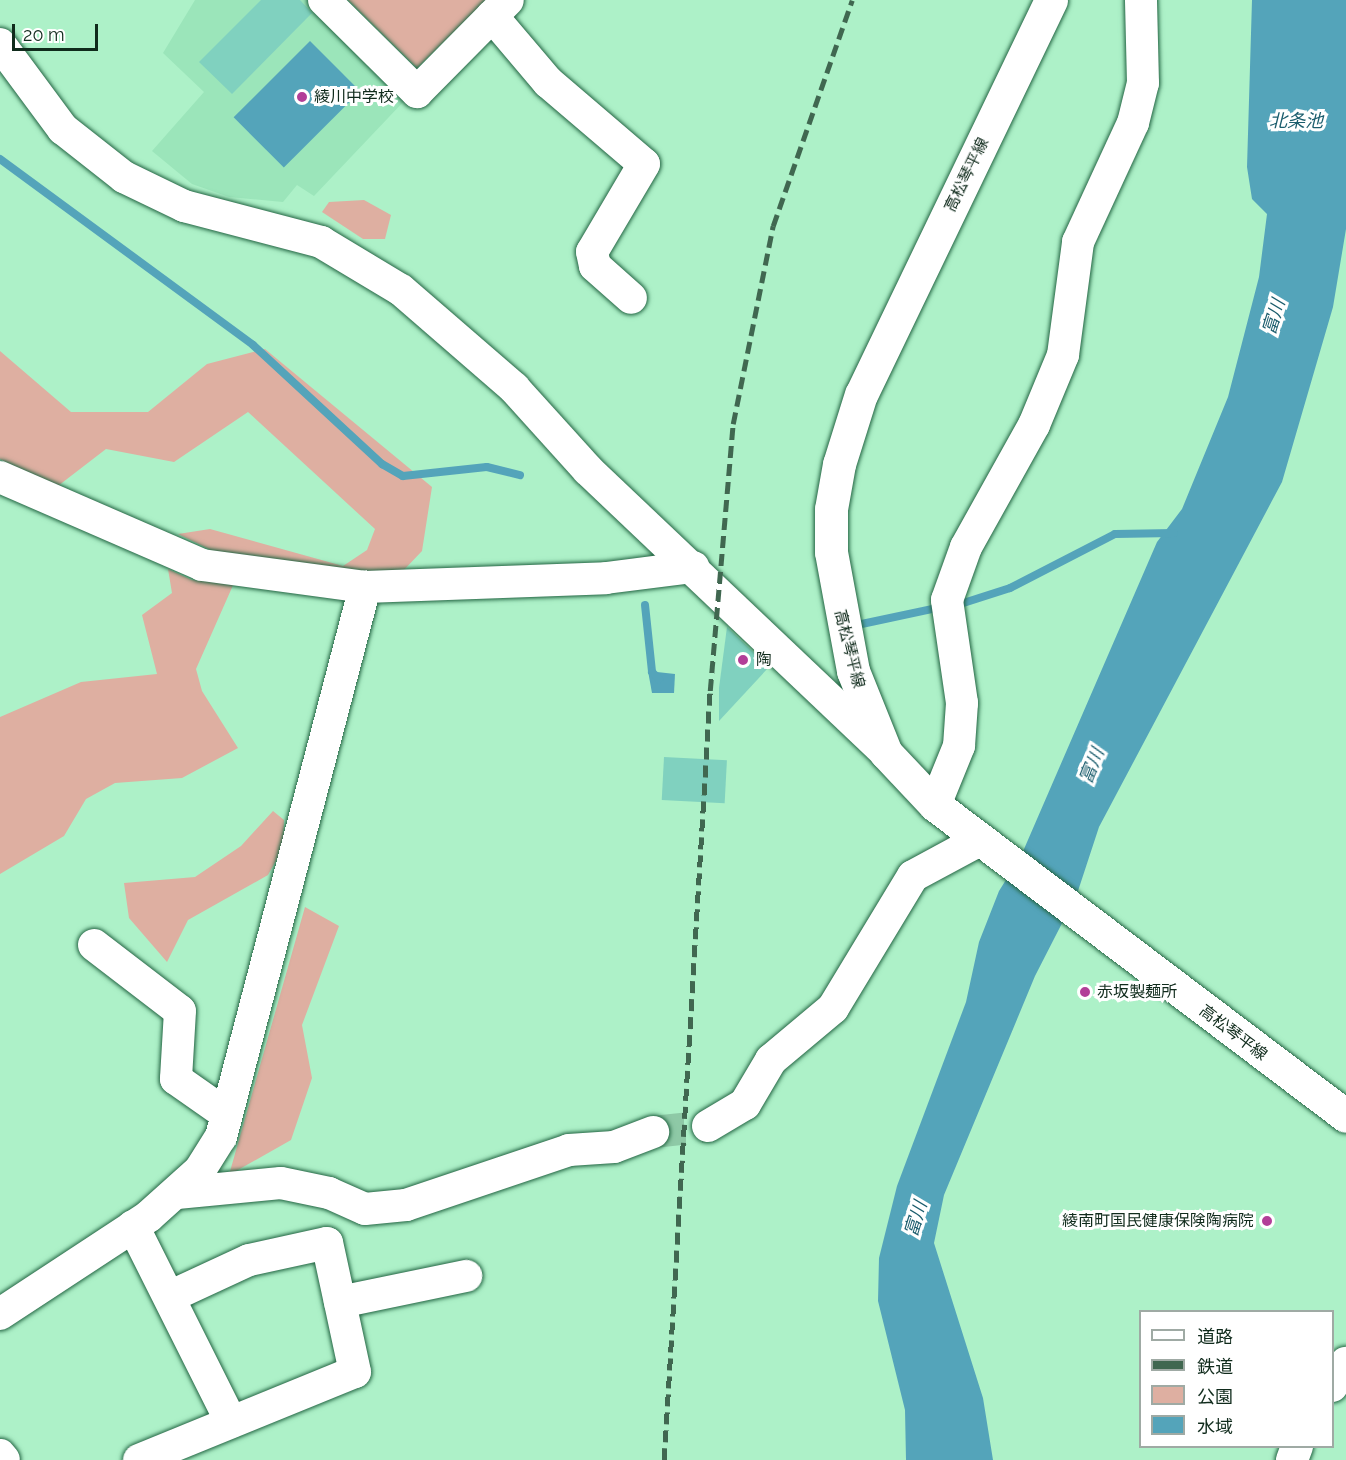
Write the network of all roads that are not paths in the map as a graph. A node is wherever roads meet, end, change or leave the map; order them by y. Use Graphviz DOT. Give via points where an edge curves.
graph roads {
  1 [pos="324,0"];
  2 [pos="1051,0"];
  3 [pos="1141,0"];
  4 [pos="500,8"];
  5 [pos="0,44"];
  6 [pos="631,298"];
  7 [pos="0,477"];
  8 [pos="693,567"];
  9 [pos="365,587"];
  10 [pos="886,753"];
  11 [pos="935,805"];
  12 [pos="978,841"];
  13 [pos="94,945"];
  14 [pos="226,1114"];
  15 [pos="1346,1116"];
  16 [pos="708,1126"];
  17 [pos="653,1132"];
  18 [pos="177,1193"];
  19 [pos="133,1226"];
  20 [pos="466,1276"];
  21 [pos="169,1297"];
  22 [pos="340,1302"];
  23 [pos="0,1314"];
  24 [pos="1346,1363"];
  25 [pos="1334,1383"];
  26 [pos="231,1422"];
  27 [pos="0,1455"];
  28 [pos="4,1460"];
  29 [pos="139,1460"];
  1 -- 4 [label="street" via="417,93"];
  2 -- 10 [label="main road, 高松琴平線" via="861,394 840,464 831,509 836,595 853,671"];
  3 -- 11 [label="street" via="1143,83 1133,123 1078,242 1063,355 1034,425 966,547 947,606 962,703 959,746"];
  4 -- 6 [label="street" via="548,82 644,164 592,252 595,266"];
  5 -- 8 [label="street" via="63,129 124,177 184,206 321,242 401,290 514,388 588,470"];
  7 -- 9 [label="street" via="202,565"];
  8 -- 9 [label="street" via="606,578"];
  8 -- 10 [label="street"];
  9 -- 14 [label="street"];
  10 -- 11 [label="main road, 高松琴平線"];
  11 -- 12 [label="main road, 高松琴平線"];
  12 -- 15 [label="main road, 高松琴平線"];
  12 -- 16 [label="street" via="913,876 833,1008 771,1060 745,1104"];
  13 -- 14 [label="street" via="180,1011 176,1079"];
  14 -- 18 [label="street" via="221,1137"];
  17 -- 18 [label="street" via="614,1147 569,1150 406,1205 365,1209 329,1192 281,1183"];
  18 -- 19 [label="street"];
  19 -- 21 [label="street"];
  19 -- 23 [label="street"];
  20 -- 22 [label="street"];
  21 -- 22 [label="street" via="249,1260 327,1243"];
  21 -- 26 [label="street"];
  22 -- 26 [label="street" via="355,1372"];
  24 -- 25 [label="street"];
  26 -- 29 [label="street"];
  27 -- 28 [label="street"];
}
